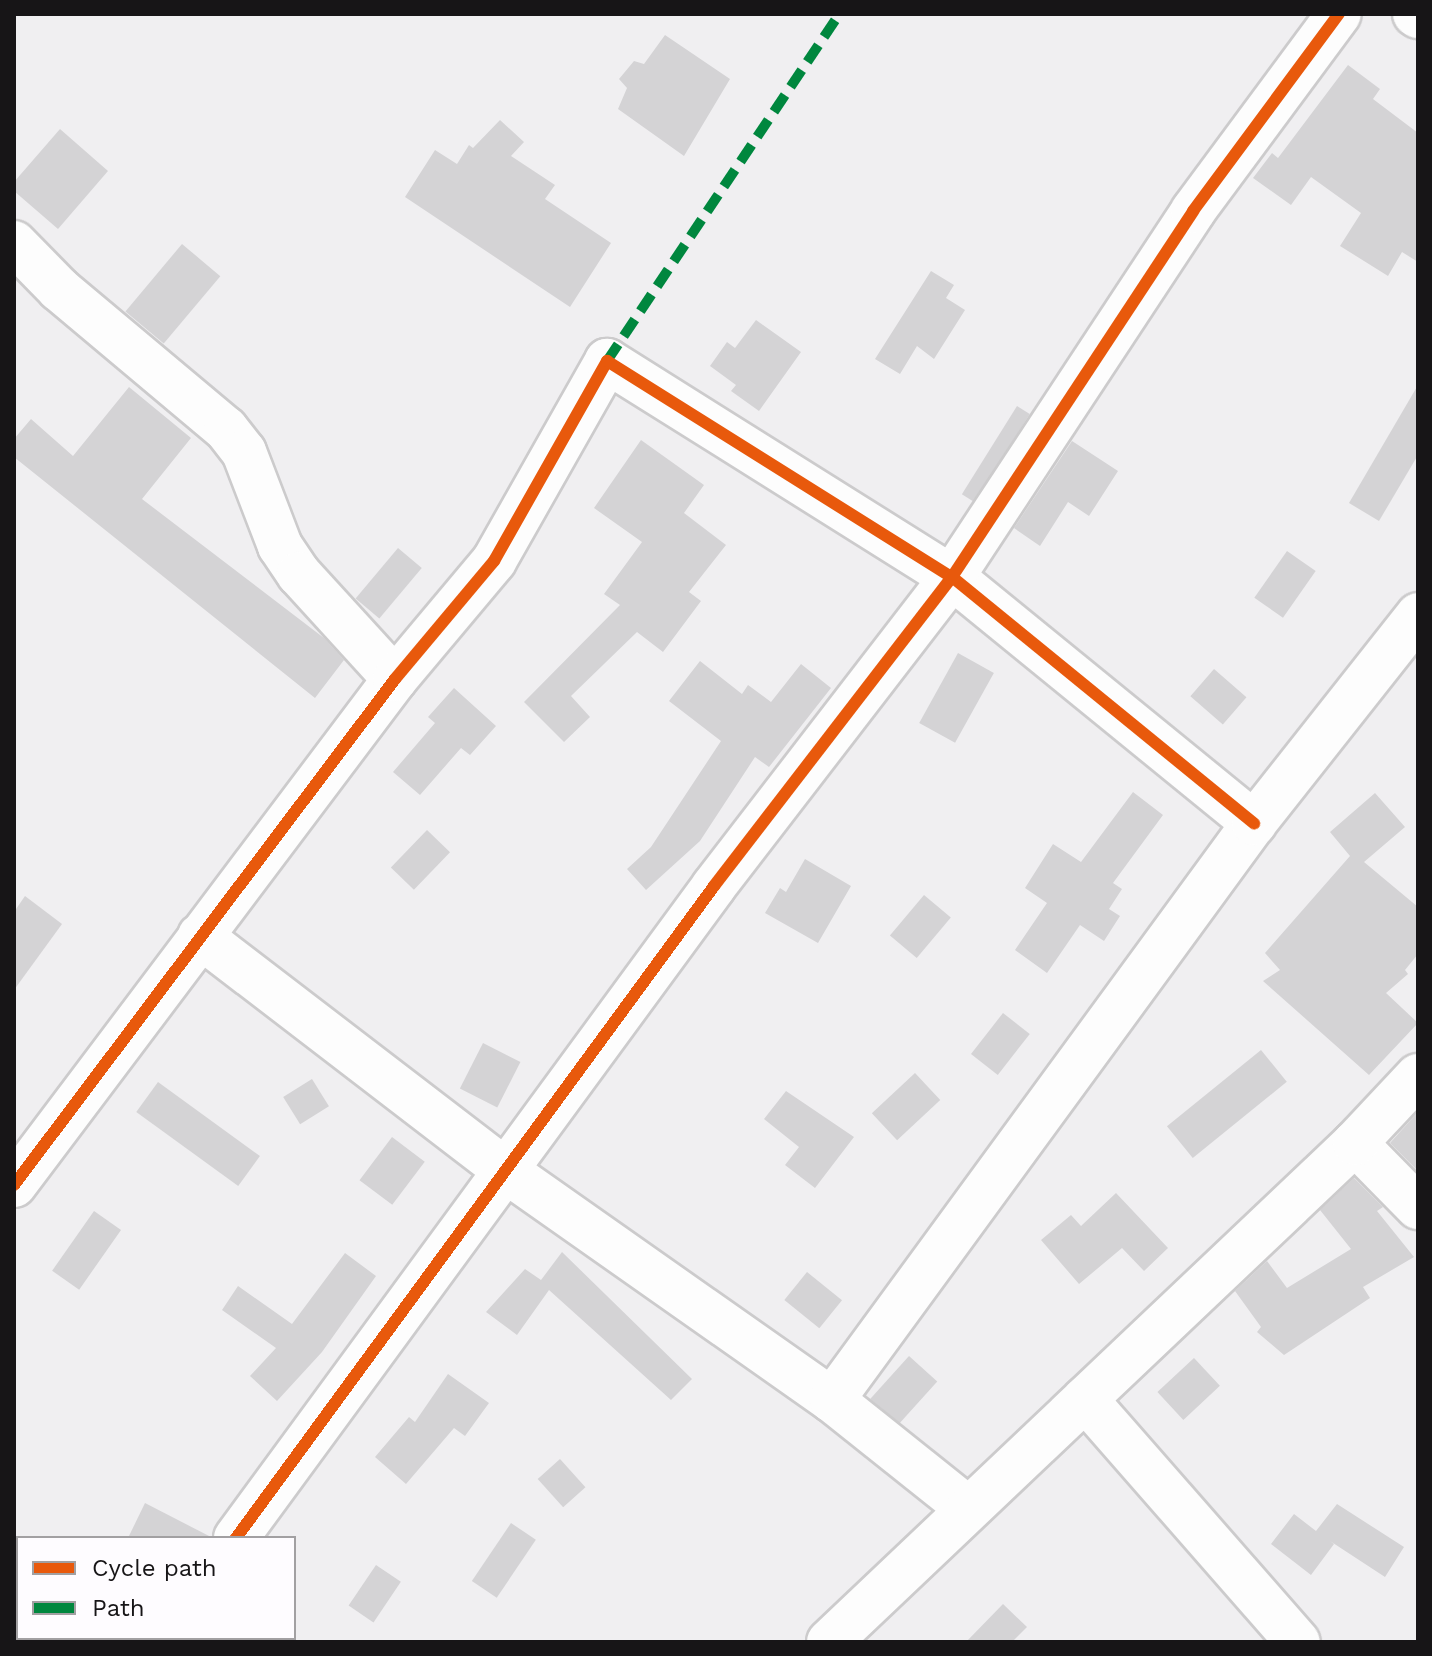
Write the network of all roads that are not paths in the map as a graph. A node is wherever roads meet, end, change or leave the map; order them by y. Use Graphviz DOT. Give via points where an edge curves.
graph roads {
  1 [pos="1339,14"];
  2 [pos="14,243"];
  3 [pos="952,577"];
  4 [pos="1418,615"];
  5 [pos="395,679"];
  6 [pos="1254,823"];
  7 [pos="200,936"];
  8 [pos="1418,1076"];
  9 [pos="1355,1143"];
  10 [pos="509,1173"];
  11 [pos="14,1185"];
  12 [pos="1418,1207"];
  13 [pos="1085,1399"];
  14 [pos="832,1400"];
  15 [pos="966,1507"];
  16 [pos="237,1536"];
  17 [pos="829,1642"];
  18 [pos="1298,1642"];
  1 -- 3 [label="street" via="1193,211"];
  2 -- 5 [label="street" via="59,289 226,429 244,452 286,555"];
  3 -- 5 [label="street" via="607,361 494,561"];
  3 -- 6 [label="street"];
  3 -- 10 [label="street" via="714,886"];
  4 -- 6 [label="street"];
  5 -- 7 [label="street"];
  6 -- 14 [label="street"];
  7 -- 10 [label="street"];
  7 -- 11 [label="street"];
  8 -- 9 [label="street"];
  9 -- 12 [label="street"];
  9 -- 13 [label="street"];
  10 -- 14 [label="street"];
  10 -- 16 [label="street"];
  13 -- 15 [label="street"];
  13 -- 18 [label="street"];
  14 -- 15 [label="street"];
  15 -- 17 [label="street"];
}
